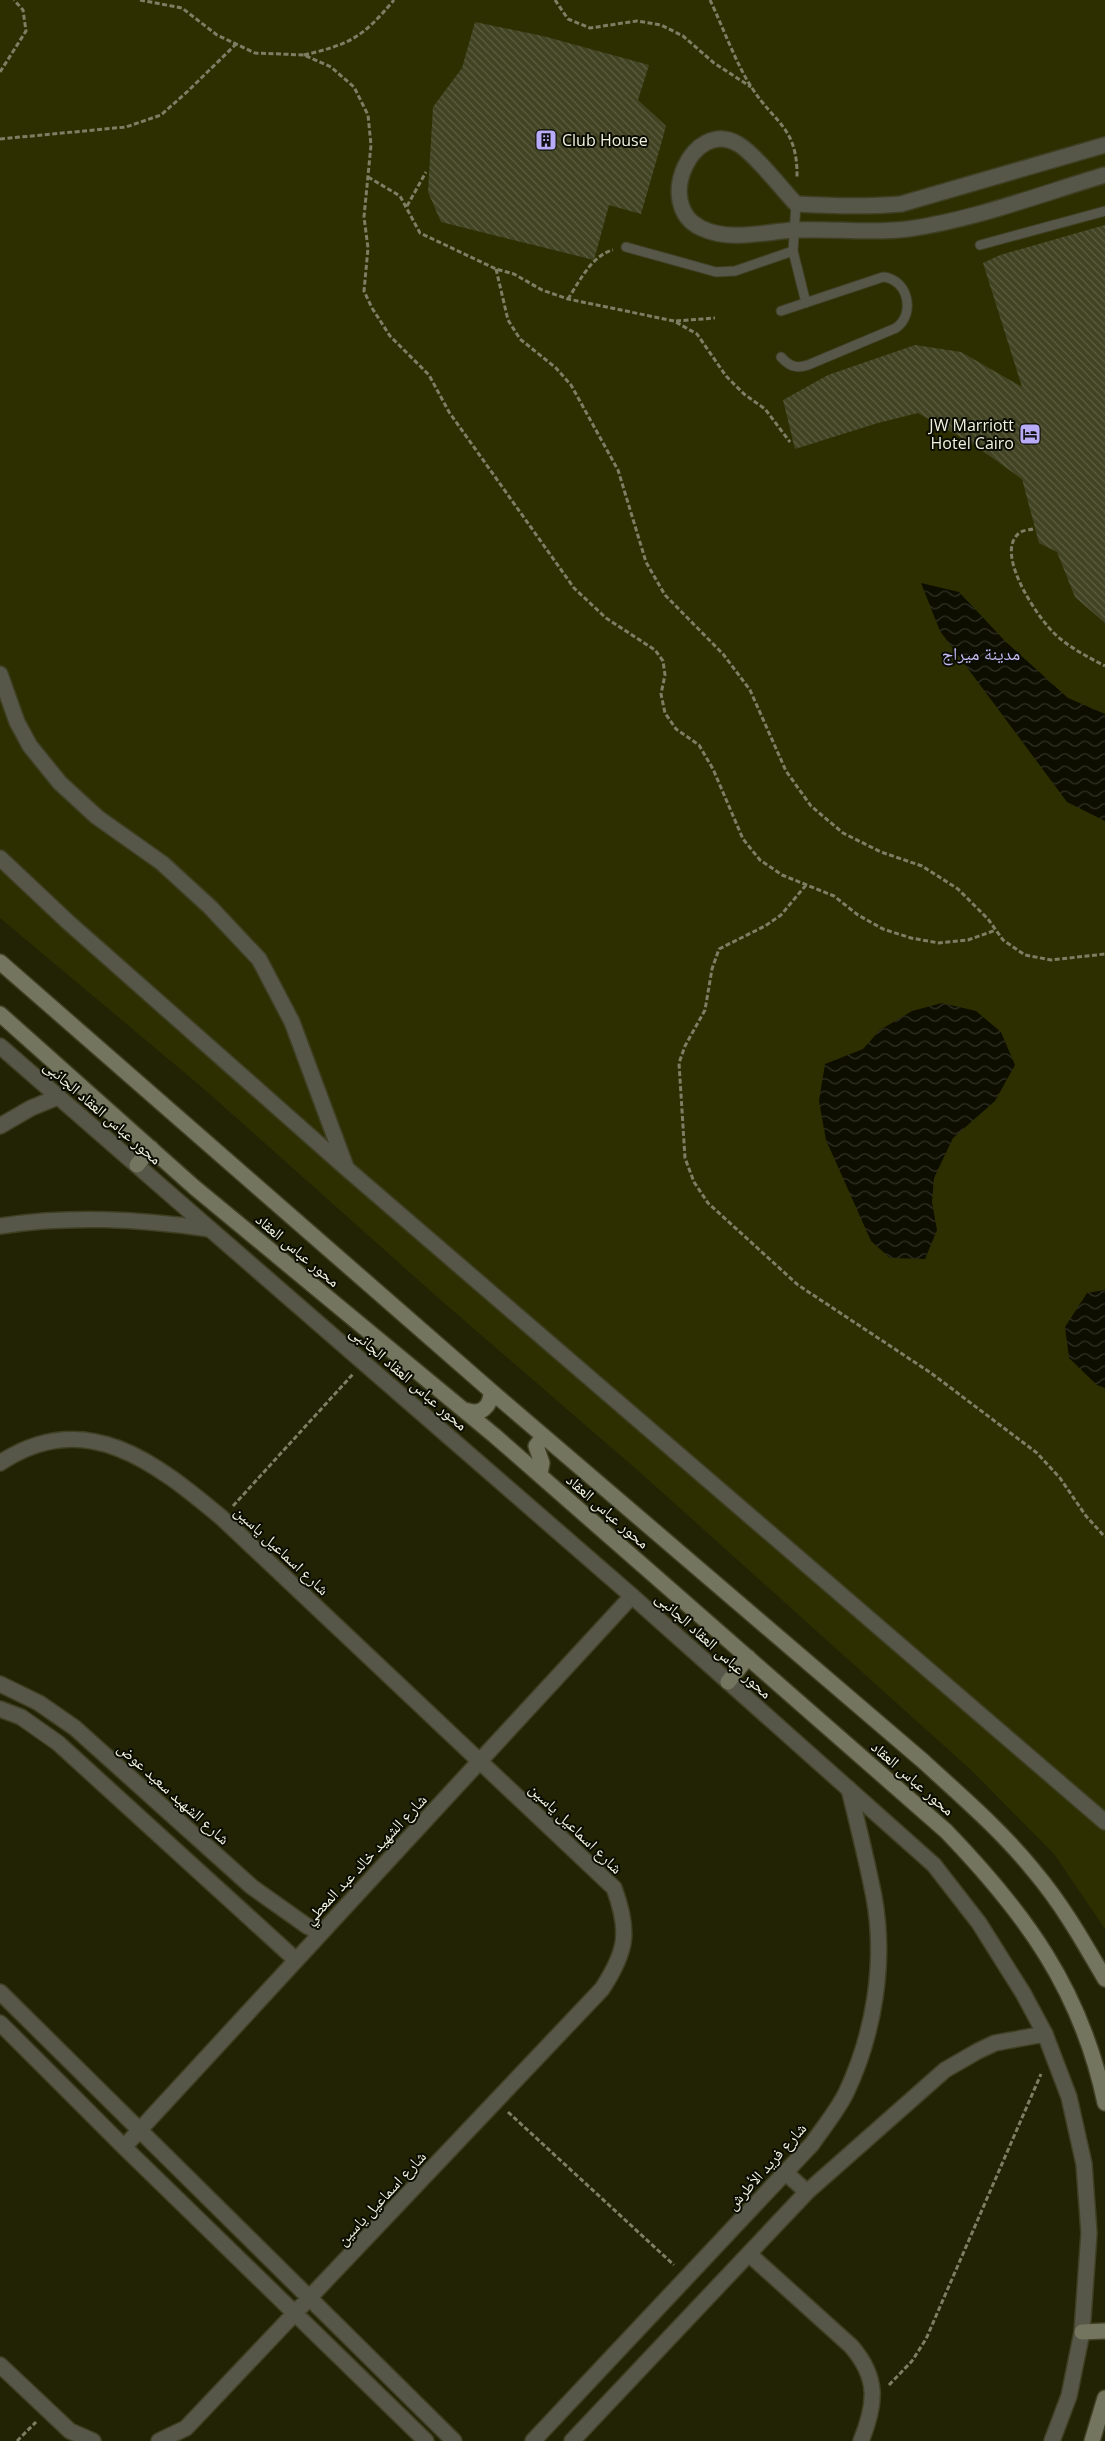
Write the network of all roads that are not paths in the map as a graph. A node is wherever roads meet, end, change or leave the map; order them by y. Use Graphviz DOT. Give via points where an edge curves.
graph roads {
  1 [pos="1105,145"];
  2 [pos="1105,175"];
  3 [pos="796,204"];
  4 [pos="1105,211"];
  5 [pos="795,230"];
  6 [pos="980,245"];
  7 [pos="626,247"];
  8 [pos="793,250"];
  9 [pos="806,303"];
  10 [pos="782,311"];
  11 [pos="781,357"];
  12 [pos="0,674"];
  13 [pos="0,858"];
  14 [pos="0,962"];
  15 [pos="0,1014"];
  16 [pos="0,1046"];
  17 [pos="58,1097"];
  18 [pos="0,1126"];
  19 [pos="151,1148"];
  20 [pos="137,1165"];
  21 [pos="346,1168"];
  22 [pos="0,1226"];
  23 [pos="210,1229"];
  24 [pos="490,1391"];
  25 [pos="465,1410"];
  26 [pos="546,1439"];
  27 [pos="0,1463"];
  28 [pos="540,1474"];
  29 [pos="632,1596"];
  30 [pos="748,1657"];
  31 [pos="728,1682"];
  32 [pos="0,1684"];
  33 [pos="0,1709"];
  34 [pos="480,1761"];
  35 [pos="849,1789"];
  36 [pos="1105,1822"];
  37 [pos="321,1932"];
  38 [pos="296,1960"];
  39 [pos="1105,1979"];
  40 [pos="0,1992"];
  41 [pos="0,2023"];
  42 [pos="33,2024"];
  43 [pos="1045,2034"];
  44 [pos="17,2040"];
  45 [pos="1105,2103"];
  46 [pos="140,2129"];
  47 [pos="124,2147"];
  48 [pos="786,2173"];
  49 [pos="806,2192"];
  50 [pos="749,2254"];
  51 [pos="310,2299"];
  52 [pos="296,2313"];
  53 [pos="1105,2331"];
  54 [pos="1082,2332"];
  55 [pos="0,2365"];
  56 [pos="1105,2398"];
  57 [pos="93,2441"];
  58 [pos="159,2441"];
  59 [pos="426,2441"];
  60 [pos="454,2441"];
  61 [pos="533,2441"];
  62 [pos="572,2441"];
  63 [pos="860,2441"];
  64 [pos="1052,2441"];
  65 [pos="1092,2441"];
  1 -- 3 [label="street" via="901,204"];
  2 -- 5 [label="street" via="935,224 879,230"];
  3 -- 5 [label="lane"];
  3 -- 5 [label="street" via="738,144 725,140 711,141 698,148 689,158 678,186 679,201 686,215 696,226 713,234 733,236"];
  4 -- 6 [label="lane"];
  5 -- 8 [label="lane"];
  7 -- 8 [label="lane" via="716,272 735,271"];
  8 -- 9 [label="lane"];
  9 -- 10 [label="lane"];
  9 -- 11 [label="lane" via="883,277 898,282 903,288 908,308 903,324 896,328 808,365 793,367"];
  12 -- 21 [label="street" via="17,722 30,746 60,783 97,817 162,863 259,959 292,1022"];
  13 -- 21 [label="street"];
  14 -- 24 [label="main road, محور عباس العقاد"];
  15 -- 19 [label="main road, محور عباس العقاد"];
  16 -- 17 [label="street, محور عباس العقاد الجانبى"];
  17 -- 18 [label="street"];
  17 -- 20 [label="street, محور عباس العقاد الجانبى"];
  19 -- 20 [label="main road"];
  19 -- 25 [label="main road, محور عباس العقاد"];
  20 -- 23 [label="street, محور عباس العقاد الجانبى"];
  21 -- 36 [label="street"];
  22 -- 23 [label="street" via="92,1218"];
  23 -- 29 [label="street, محور عباس العقاد الجانبى"];
  24 -- 25 [label="main road" via="489,1404 484,1409"];
  24 -- 26 [label="main road, محور عباس العقاد"];
  25 -- 28 [label="main road, محور عباس العقاد"];
  26 -- 28 [label="main road" via="540,1440 536,1446 542,1463"];
  26 -- 39 [label="main road, محور عباس العقاد" via="923,1761 989,1822 1053,1894"];
  27 -- 34 [label="street, شارع اسماعيل ياسين" via="18,1451 51,1440 86,1440 120,1448 173,1477 222,1518"];
  28 -- 30 [label="main road, محور عباس العقاد"];
  29 -- 31 [label="street, محور عباس العقاد الجانبى"];
  29 -- 34 [label="street, شارع الشهيد خالد عبد المعطي"];
  30 -- 31 [label="main road"];
  30 -- 45 [label="main road, محور عباس العقاد" via="946,1831 1002,1892 1061,1978 1096,2068"];
  31 -- 35 [label="street, محور عباس العقاد الجانبى"];
  32 -- 37 [label="street, شارع الشهيد سعيد عوض" via="39,1703 75,1728 252,1887 307,1926"];
  33 -- 38 [label="street" via="21,1717 58,1743"];
  34 -- 37 [label="street, شارع الشهيد خالد عبد المعطي"];
  34 -- 51 [label="street, شارع اسماعيل ياسين" via="614,1888 624,1922 624,1940 617,1966 602,1989"];
  35 -- 43 [label="street, محور عباس العقاد الجانبى" via="934,1865 1000,1954"];
  35 -- 48 [label="street, شارع فريد الأطرش" via="875,1899 878,1947 875,1996 866,2043 845,2095 812,2144"];
  37 -- 38 [label="street, شارع الشهيد خالد عبد المعطي"];
  38 -- 46 [label="street, شارع الشهيد خالد عبد المعطي"];
  40 -- 42 [label="street"];
  41 -- 44 [label="street"];
  42 -- 44 [label="street"];
  42 -- 46 [label="street"];
  43 -- 49 [label="street" via="996,2044 945,2070"];
  43 -- 54 [label="street, محور عباس العقاد الجانبى" via="1078,2130 1087,2190 1088,2267"];
  44 -- 47 [label="street"];
  46 -- 47 [label="street, شارع الشهيد خالد عبد المعطي"];
  46 -- 51 [label="street"];
  47 -- 52 [label="street"];
  48 -- 49 [label="street"];
  48 -- 61 [label="street, شارع فريد الأطرش"];
  49 -- 50 [label="street"];
  50 -- 62 [label="street"];
  50 -- 63 [label="street" via="864,2361 874,2396 868,2424"];
  51 -- 52 [label="street, شارع اسماعيل ياسين"];
  51 -- 60 [label="street"];
  52 -- 58 [label="street, شارع اسماعيل ياسين" via="186,2428"];
  52 -- 59 [label="street"];
  53 -- 54 [label="main road"];
  54 -- 64 [label="street, محور عباس العقاد الجانبى" via="1069,2396"];
  55 -- 57 [label="street" via="70,2431"];
  56 -- 65 [label="main road"];
}
